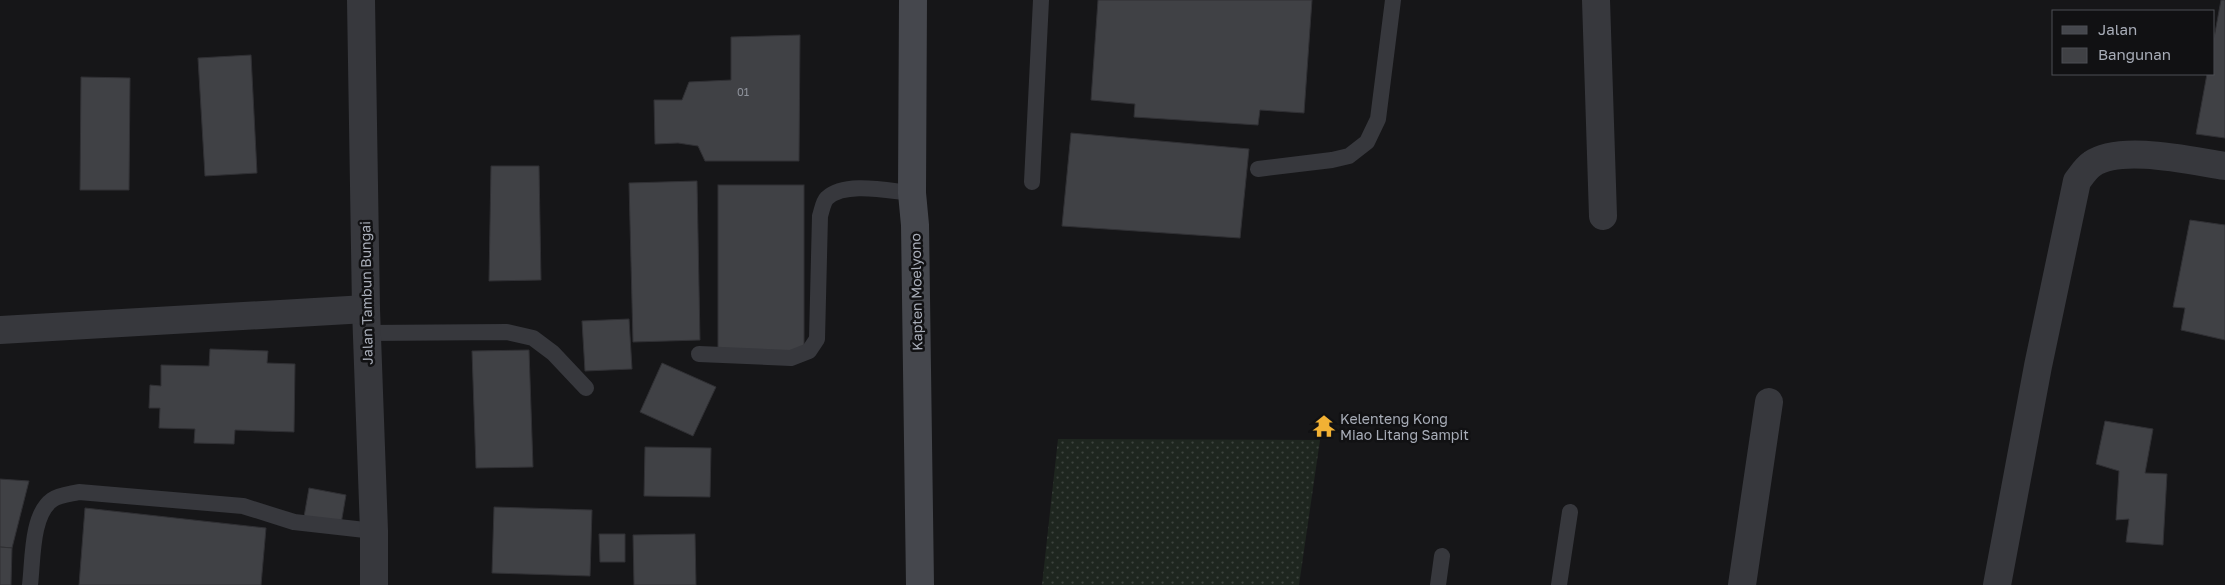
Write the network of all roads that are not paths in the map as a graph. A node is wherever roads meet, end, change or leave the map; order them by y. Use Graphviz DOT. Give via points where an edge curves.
graph roads {
  1 [pos="361,0"];
  2 [pos="913,0"];
  3 [pos="1041,0"];
  4 [pos="1393,0"];
  5 [pos="1596,0"];
  6 [pos="2225,166"];
  7 [pos="1258,169"];
  8 [pos="1032,182"];
  9 [pos="912,193"];
  10 [pos="1603,216"];
  11 [pos="366,321"];
  12 [pos="0,330"];
  13 [pos="699,354"];
  14 [pos="586,388"];
  15 [pos="1769,402"];
  16 [pos="1570,512"];
  17 [pos="374,531"];
  18 [pos="1442,556"];
  19 [pos="30,585"];
  20 [pos="374,585"];
  21 [pos="920,585"];
  22 [pos="1438,585"];
  23 [pos="1560,585"];
  24 [pos="1742,585"];
  25 [pos="1997,585"];
  1 -- 11 [label="street, Jalan Tambun Bungai"];
  2 -- 9 [label="street, Kapten Moelyono"];
  3 -- 8 [label="lane"];
  4 -- 7 [label="lane" via="1378,119 1367,142 1348,156 1332,160"];
  5 -- 10 [label="street"];
  6 -- 25 [label="street" via="2145,155 2115,155 2092,164 2076,181"];
  9 -- 13 [label="lane" via="856,188 838,190 826,199 820,216 817,339 809,351 791,358"];
  9 -- 21 [label="street, Kapten Moelyono"];
  11 -- 12 [label="street"];
  11 -- 14 [label="lane" via="507,332 533,338"];
  11 -- 17 [label="street, Jalan Tambun Bungai"];
  15 -- 24 [label="street"];
  16 -- 23 [label="lane"];
  17 -- 19 [label="lane" via="294,522 244,506 79,492 53,499 42,512 35,532"];
  17 -- 20 [label="street, Jalan Tambun Bungai"];
  18 -- 22 [label="lane"];
}
